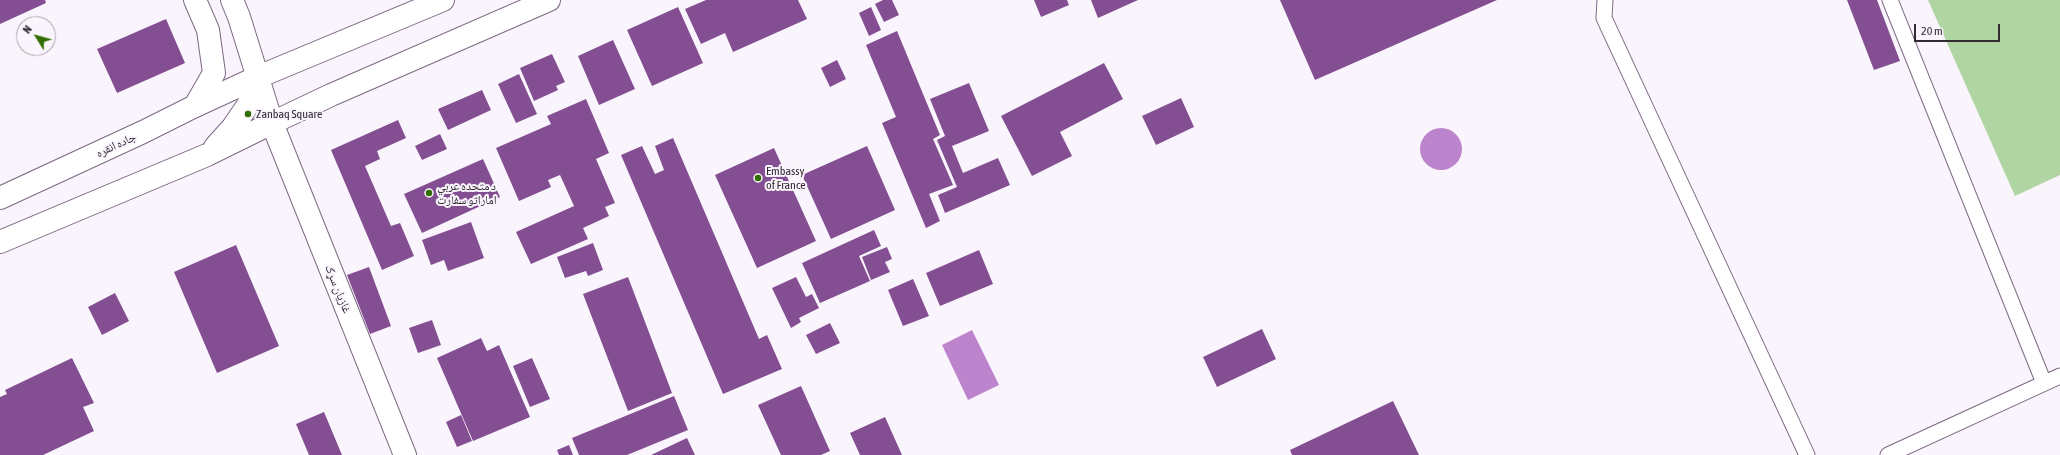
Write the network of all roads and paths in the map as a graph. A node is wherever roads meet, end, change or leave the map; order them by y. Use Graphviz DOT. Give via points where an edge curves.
graph roads {
  1 [pos="195,0"];
  2 [pos="232,0"];
  3 [pos="444,0"];
  4 [pos="549,0"];
  5 [pos="1605,0"];
  6 [pos="1890,0"];
  7 [pos="258,77"];
  8 [pos="196,106"];
  9 [pos="272,123"];
  10 [pos="207,155"];
  11 [pos="0,198"];
  12 [pos="0,242"];
  13 [pos="2060,376"];
  14 [pos="2044,383"];
  15 [pos="405,455"];
  16 [pos="1807,455"];
  17 [pos="1888,455"];
  1 -- 8 [label="main road" via="208,30 214,73"];
  2 -- 7 [label="main road, غازیان سړک"];
  3 -- 7 [label="main road, جاده انقره"];
  4 -- 9 [label="main road"];
  5 -- 16 [label="lane" via="1604,18"];
  6 -- 14 [label="lane"];
  7 -- 8 [label="main road, جاده انقره"];
  7 -- 9 [label="main road, غازیان سړک"];
  7 -- 10 [label="main road" via="248,105 233,127"];
  8 -- 11 [label="main road, جاده انقره"];
  9 -- 10 [label="main road"];
  9 -- 15 [label="main road, غازیان سړک"];
  10 -- 12 [label="main road"];
  13 -- 14 [label="lane"];
  14 -- 17 [label="lane"];
}
